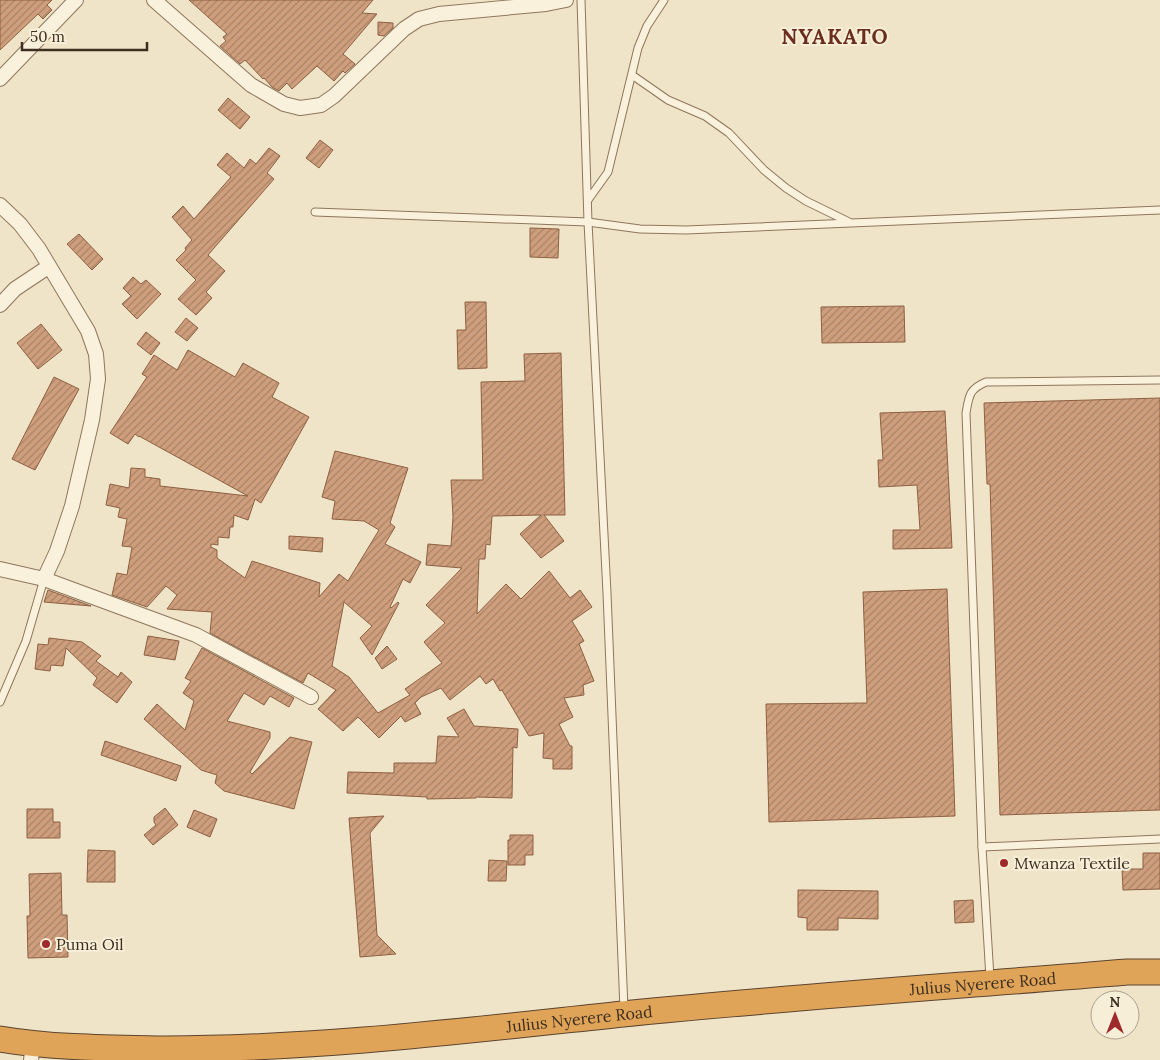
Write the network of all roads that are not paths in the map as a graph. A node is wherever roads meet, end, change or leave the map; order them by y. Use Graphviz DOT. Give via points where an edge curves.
graph roads {
  1 [pos="76,0"];
  2 [pos="154,0"];
  3 [pos="566,0"];
  4 [pos="581,0"];
  5 [pos="664,0"];
  6 [pos="632,75"];
  7 [pos="0,79"];
  8 [pos="588,200"];
  9 [pos="0,205"];
  10 [pos="1160,210"];
  11 [pos="315,212"];
  12 [pos="588,222"];
  13 [pos="851,224"];
  14 [pos="48,267"];
  15 [pos="0,305"];
  16 [pos="1160,380"];
  17 [pos="0,569"];
  18 [pos="44,579"];
  19 [pos="311,697"];
  20 [pos="0,702"];
  21 [pos="1160,839"];
  22 [pos="982,847"];
  23 [pos="1160,972"];
  24 [pos="990,983"];
  25 [pos="624,1014"];
  26 [pos="0,1039"];
  27 [pos="32,1052"];
  1 -- 7 [label="street"];
  2 -- 3 [label="street" via="251,85 284,104 300,108 321,105 334,96 404,29 419,19"];
  4 -- 8 [label="lane"];
  5 -- 6 [label="lane" via="646,26"];
  6 -- 8 [label="lane" via="608,172"];
  6 -- 13 [label="lane" via="668,100 705,116 729,133 786,188 806,202"];
  8 -- 12 [label="lane"];
  9 -- 14 [label="street" via="20,224"];
  10 -- 13 [label="lane"];
  11 -- 12 [label="lane"];
  12 -- 13 [label="lane" via="640,229 686,230"];
  12 -- 25 [label="lane"];
  14 -- 15 [label="street" via="15,289"];
  14 -- 18 [label="street" via="88,331 96,354 98,379 72,506"];
  16 -- 22 [label="lane" via="986,382 975,386 969,396 966,413"];
  17 -- 18 [label="street"];
  18 -- 19 [label="street" via="196,635"];
  18 -- 20 [label="lane" via="26,641"];
  21 -- 22 [label="lane"];
  22 -- 24 [label="lane"];
  23 -- 24 [label="highway, Julius Nyerere Road"];
  24 -- 25 [label="highway, Julius Nyerere Road"];
  25 -- 27 [label="highway, Julius Nyerere Road" via="326,1043 219,1049"];
  26 -- 27 [label="highway, Julius Nyerere Road"];
}
